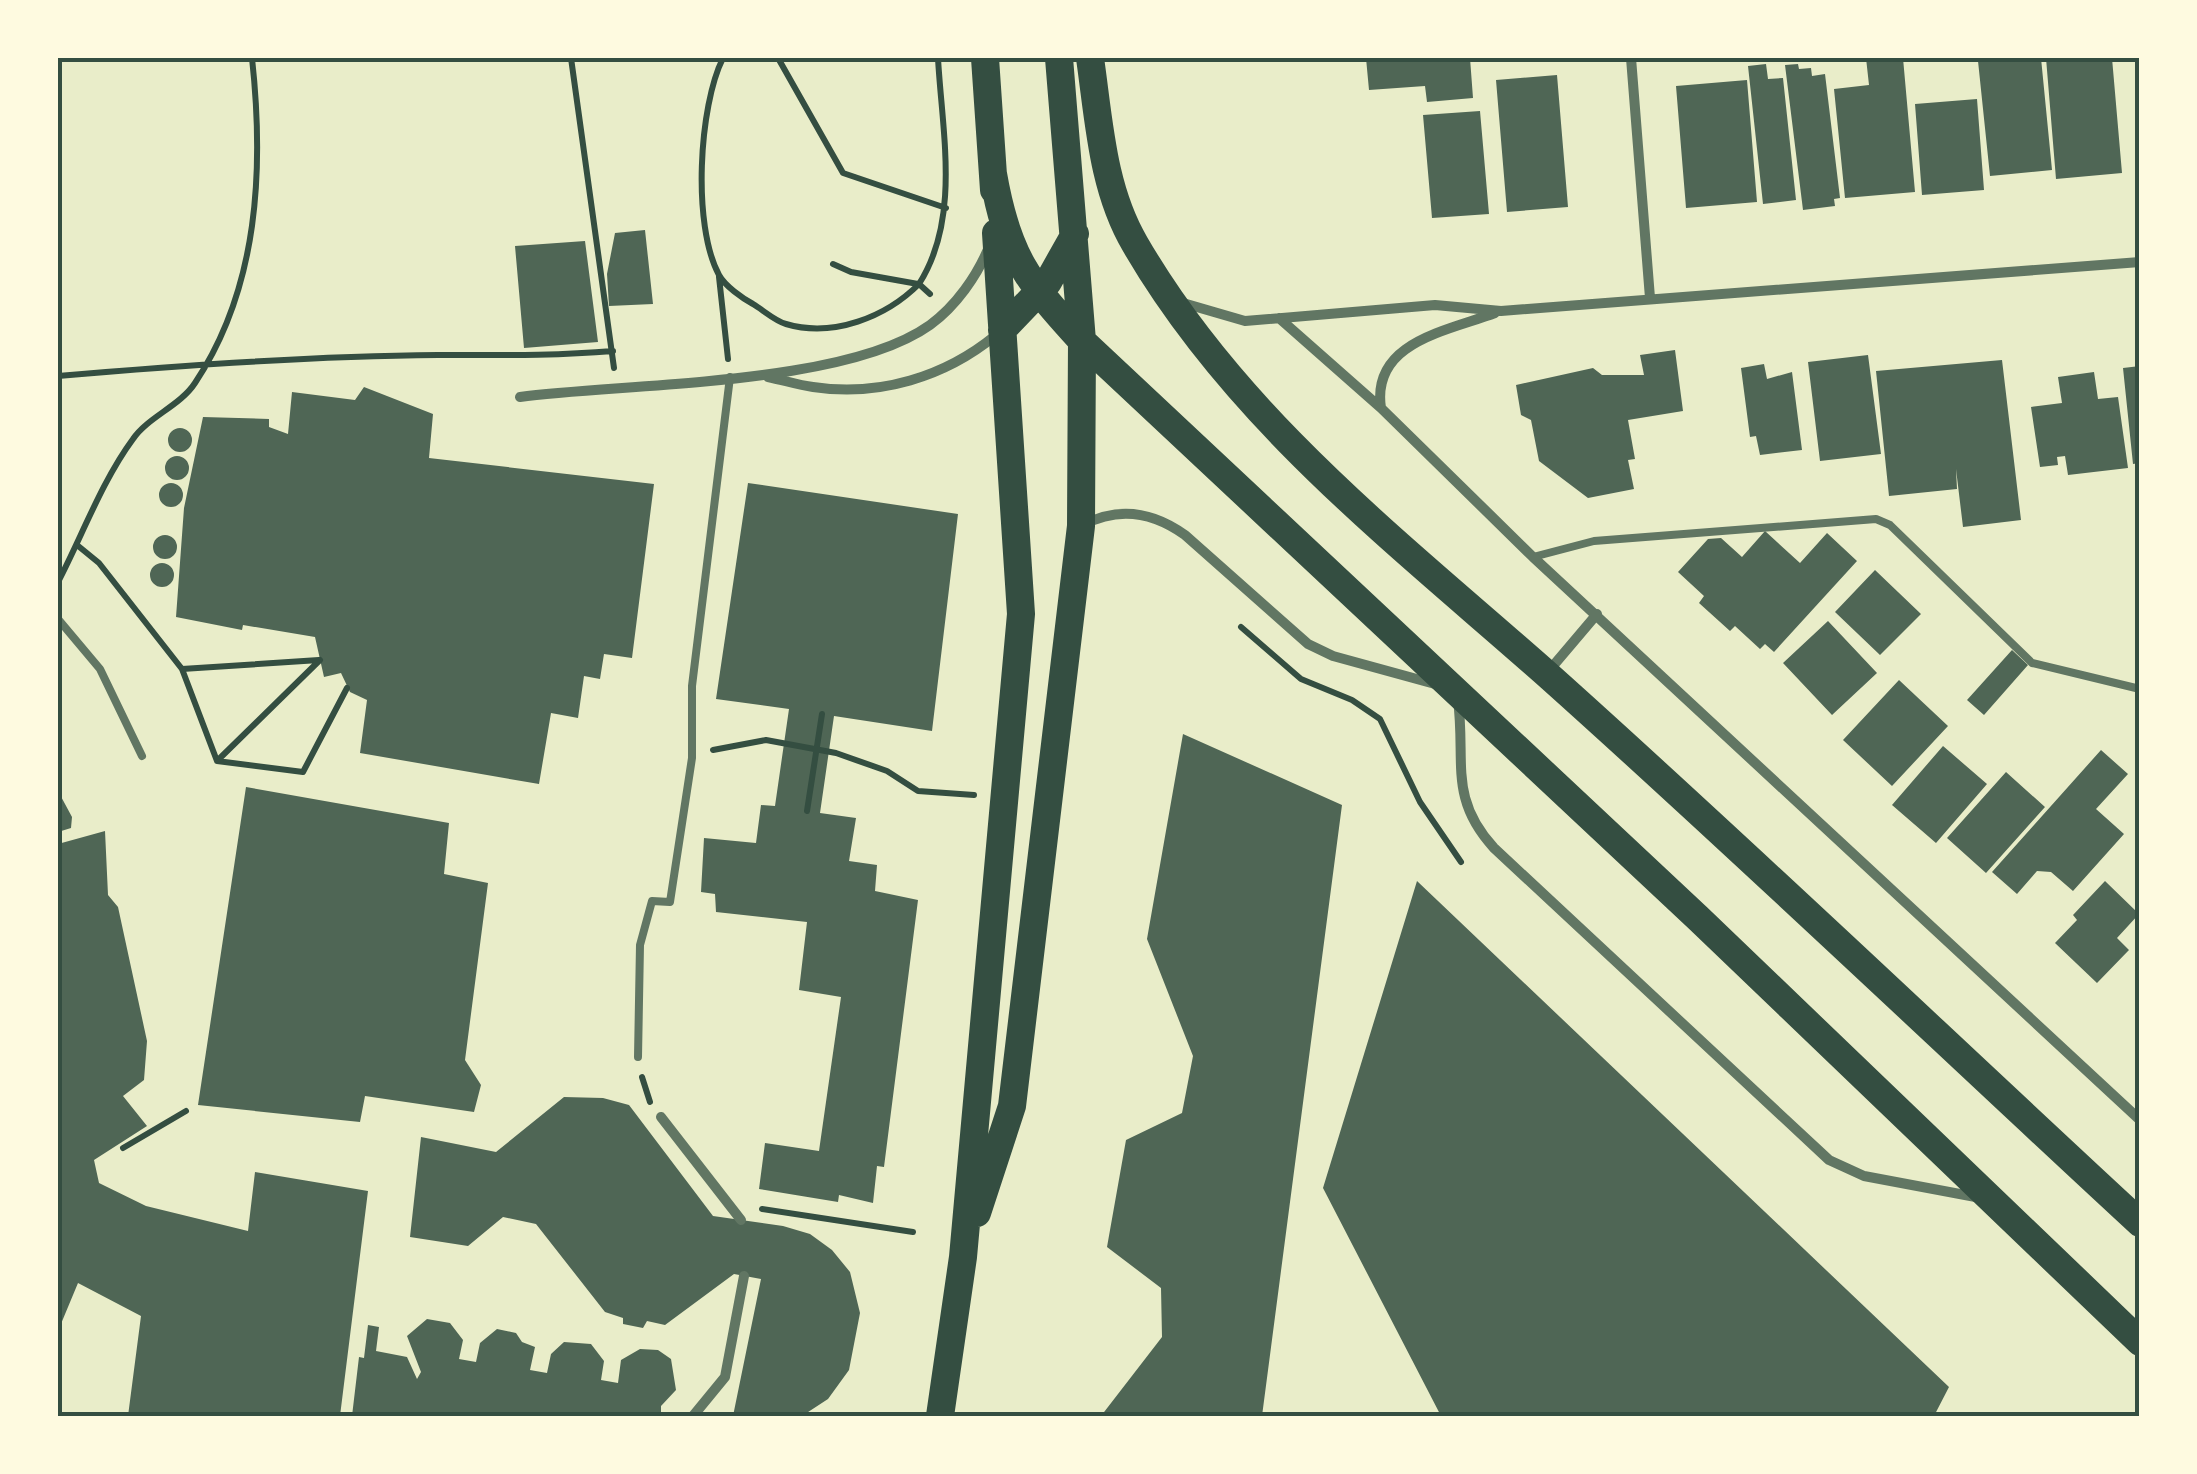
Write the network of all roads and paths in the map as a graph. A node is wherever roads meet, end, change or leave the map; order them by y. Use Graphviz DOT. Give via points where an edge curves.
graph roads {
  1 [pos="252,58"];
  2 [pos="571,58"];
  3 [pos="723,58"];
  4 [pos="778,58"];
  5 [pos="938,58"];
  6 [pos="986,58"];
  7 [pos="1059,58"];
  8 [pos="1090,58"];
  9 [pos="1631,58"];
  10 [pos="993,174"];
  11 [pos="946,208"];
  12 [pos="995,211"];
  13 [pos="1076,233"];
  14 [pos="2140,262"];
  15 [pos="833,264"];
  16 [pos="719,276"];
  17 [pos="919,284"];
  18 [pos="1039,293"];
  19 [pos="1650,298"];
  20 [pos="1173,299"];
  21 [pos="1501,311"];
  22 [pos="940,317"];
  23 [pos="1279,318"];
  24 [pos="1002,330"];
  25 [pos="611,340"];
  26 [pos="1082,340"];
  27 [pos="613,351"];
  28 [pos="205,364"];
  29 [pos="58,376"];
  30 [pos="757,376"];
  31 [pos="730,377"];
  32 [pos="520,397"];
  33 [pos="1381,408"];
  34 [pos="1081,526"];
  35 [pos="77,545"];
  36 [pos="1533,557"];
  37 [pos="58,582"];
  38 [pos="1597,614"];
  39 [pos="58,619"];
  40 [pos="1242,627"];
  41 [pos="182,670"];
  42 [pos="1546,674"];
  43 [pos="346,688"];
  44 [pos="2140,689"];
  45 [pos="1454,691"];
  46 [pos="822,714"];
  47 [pos="142,756"];
  48 [pos="692,758"];
  49 [pos="217,761"];
  50 [pos="975,795"];
  51 [pos="807,811"];
  52 [pos="1461,862"];
  53 [pos="638,1057"];
  54 [pos="186,1111"];
  55 [pos="661,1117"];
  56 [pos="2140,1120"];
  57 [pos="123,1148"];
  58 [pos="1992,1200"];
  59 [pos="744,1206"];
  60 [pos="741,1220"];
  61 [pos="2140,1222"];
  62 [pos="914,1232"];
  63 [pos="963,1258"];
  64 [pos="744,1276"];
  65 [pos="2140,1342"];
  66 [pos="693,1416"];
  67 [pos="940,1416"];
  1 -- 28 [label="path" via="260,125 258,207 228,318"];
  2 -- 25 [label="path"];
  3 -- 16 [label="path" via="713,78 704,149 704,222"];
  4 -- 11 [label="path" via="843,173"];
  5 -- 11 [label="path"];
  6 -- 10 [label="highway"];
  7 -- 13 [label="highway"];
  8 -- 20 [label="highway" via="1114,195 1134,242"];
  9 -- 19 [label="street"];
  10 -- 12 [label="highway"];
  10 -- 18 [label="highway" via="1006,236"];
  11 -- 17 [label="path"];
  12 -- 22 [label="street" via="980,266"];
  12 -- 24 [label="highway"];
  13 -- 18 [label="highway"];
  13 -- 26 [label="highway"];
  14 -- 19 [label="street"];
  15 -- 17 [label="path"];
  16 -- 17 [label="path" via="786,324 836,326 892,308"];
  16 -- 31 [label="path"];
  17 -- 22 [label="path" via="937,300"];
  18 -- 24 [label="highway"];
  18 -- 26 [label="highway"];
  19 -- 21 [label="street"];
  20 -- 23 [label="street" via="1226,319"];
  20 -- 42 [label="highway" via="1242,392 1306,460"];
  21 -- 23 [label="street" via="1435,306"];
  21 -- 33 [label="street" via="1396,354 1382,376"];
  22 -- 30 [label="street" via="884,348"];
  23 -- 33 [label="street"];
  24 -- 30 [label="street" via="950,366 889,386 825,389"];
  24 -- 63 [label="highway" via="1021,614"];
  26 -- 34 [label="highway"];
  26 -- 45 [label="highway"];
  27 -- 28 [label="path"];
  28 -- 29 [label="path"];
  28 -- 35 [label="path" via="194,386 134,437"];
  30 -- 31 [label="street"];
  31 -- 32 [label="street"];
  31 -- 48 [label="lane" via="692,686"];
  33 -- 36 [label="street"];
  34 -- 45 [label="street" via="1128,512 1163,522 1320,651"];
  34 -- 63 [label="highway" via="1012,1106"];
  35 -- 37 [label="path"];
  35 -- 41 [label="path" via="100,563"];
  36 -- 38 [label="street"];
  36 -- 44 [label="lane" via="1594,541 1876,519 1890,524 2032,664"];
  38 -- 42 [label="street"];
  38 -- 56 [label="street"];
  39 -- 47 [label="lane" via="100,669"];
  40 -- 52 [label="path" via="1302,680 1352,700 1380,720 1420,802"];
  41 -- 49 [label="path"];
  41 -- 49 [label="path" via="320,660"];
  42 -- 61 [label="highway"];
  43 -- 49 [label="path" via="303,772"];
  45 -- 58 [label="highway"];
  45 -- 58 [label="street" via="1467,812 1522,874 1829,1160 1864,1176"];
  46 -- 51 [label="path"];
  48 -- 50 [label="path" via="766,740 887,770 918,792"];
  48 -- 53 [label="lane" via="670,902 652,901 640,945"];
  53 -- 55 [label="path" via="646,1097"];
  54 -- 57 [label="path"];
  55 -- 60 [label="street"];
  58 -- 65 [label="highway"];
  59 -- 62 [label="path"];
  63 -- 67 [label="highway"];
  64 -- 66 [label="street" via="726,1377"];
}
